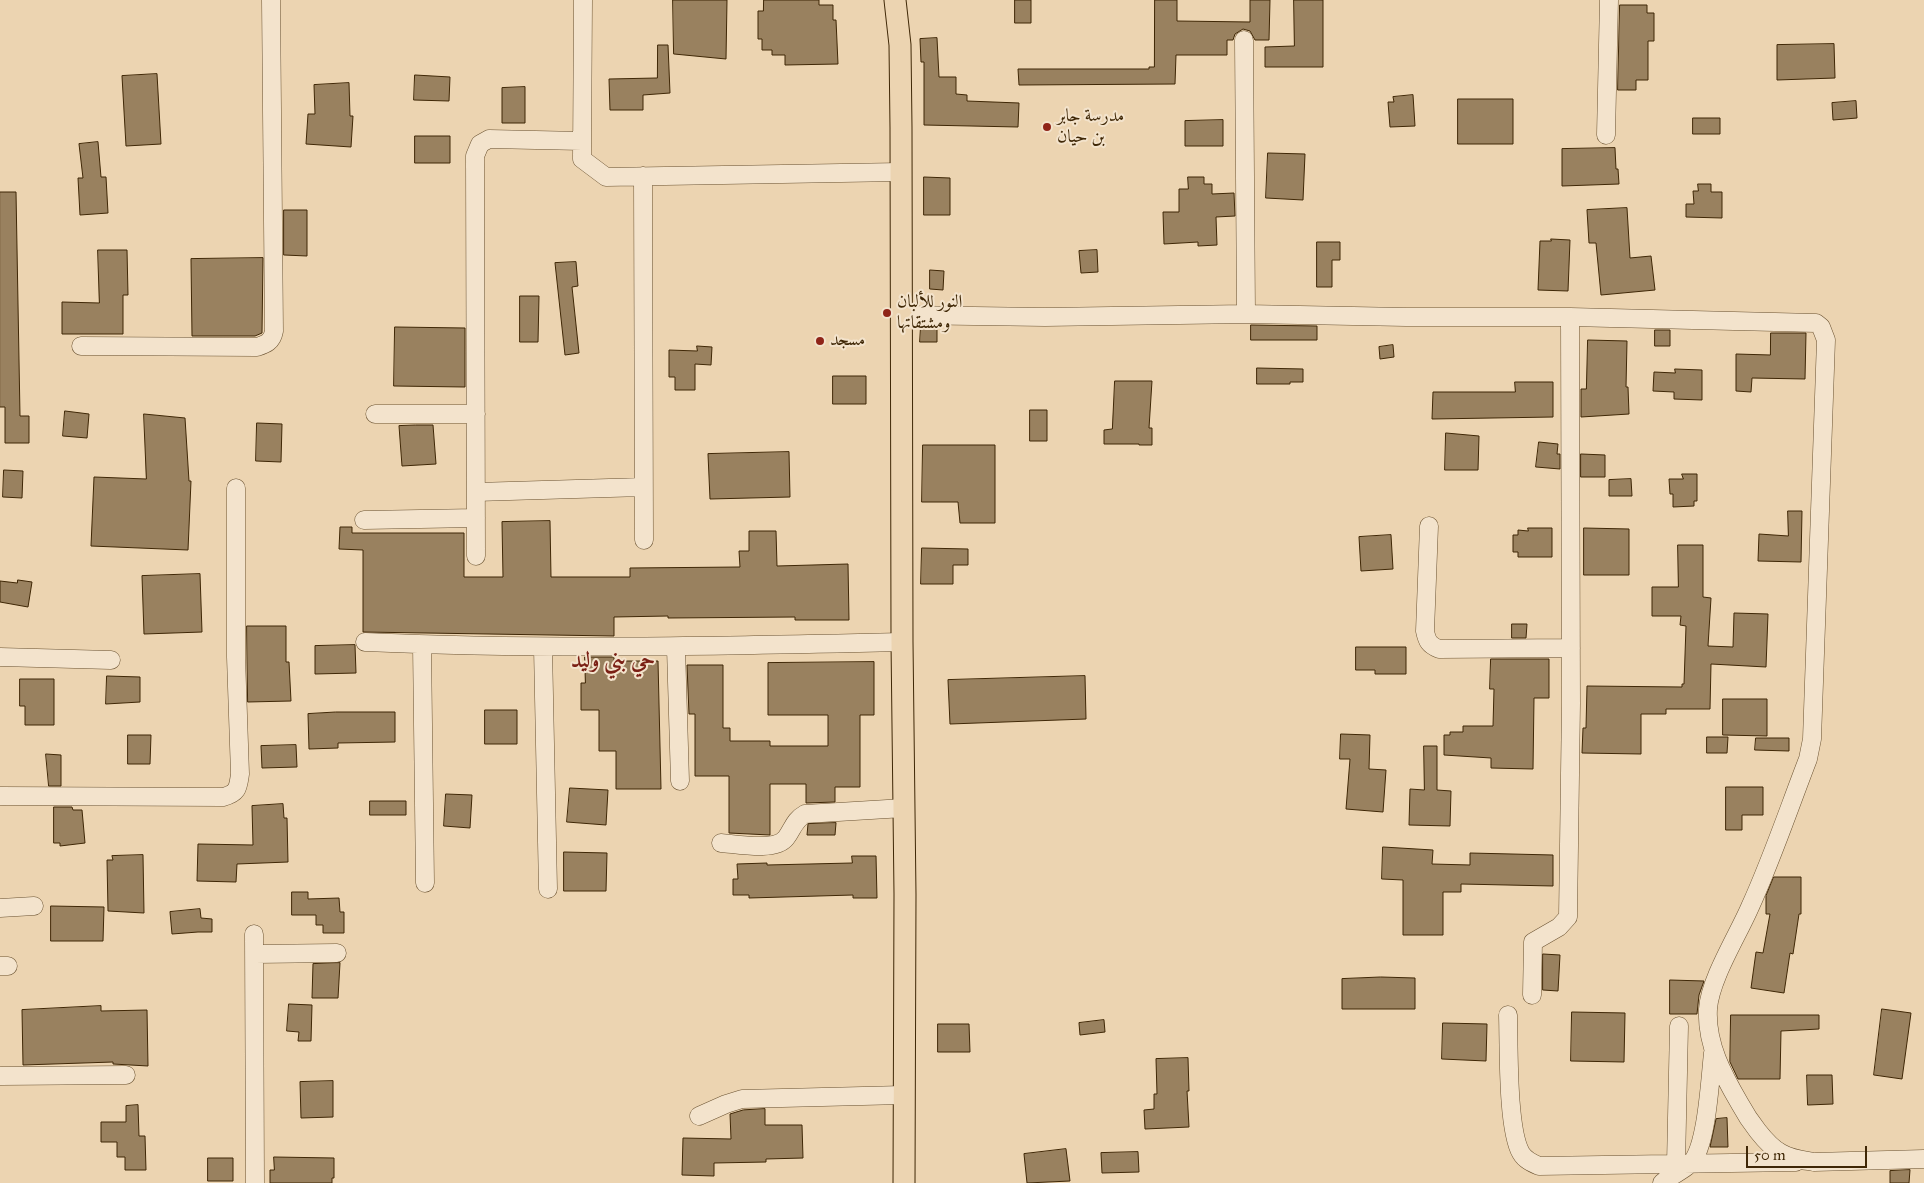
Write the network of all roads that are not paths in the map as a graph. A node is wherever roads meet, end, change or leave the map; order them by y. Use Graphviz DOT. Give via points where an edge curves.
graph roads {
  1 [pos="271,0"];
  2 [pos="583,0"];
  3 [pos="895,0"];
  4 [pos="904,0"];
  5 [pos="1609,0"];
  6 [pos="1244,40"];
  7 [pos="900,46"];
  8 [pos="1606,136"];
  9 [pos="582,141"];
  10 [pos="900,172"];
  11 [pos="643,176"];
  12 [pos="1246,314"];
  13 [pos="902,315"];
  14 [pos="1570,316"];
  15 [pos="81,346"];
  16 [pos="374,414"];
  17 [pos="476,414"];
  18 [pos="643,487"];
  19 [pos="236,488"];
  20 [pos="476,492"];
  21 [pos="476,518"];
  22 [pos="364,520"];
  23 [pos="1429,526"];
  24 [pos="644,540"];
  25 [pos="476,556"];
  26 [pos="365,642"];
  27 [pos="902,642"];
  28 [pos="422,645"];
  29 [pos="543,648"];
  30 [pos="676,648"];
  31 [pos="1571,648"];
  32 [pos="0,658"];
  33 [pos="110,660"];
  34 [pos="680,781"];
  35 [pos="0,796"];
  36 [pos="904,808"];
  37 [pos="721,843"];
  38 [pos="425,883"];
  39 [pos="548,889"];
  40 [pos="34,906"];
  41 [pos="0,908"];
  42 [pos="254,934"];
  43 [pos="337,953"];
  44 [pos="254,954"];
  45 [pos="1532,995"];
  46 [pos="1508,1015"];
  47 [pos="1679,1026"];
  48 [pos="1713,1048"];
  49 [pos="126,1075"];
  50 [pos="0,1076"];
  51 [pos="904,1095"];
  52 [pos="699,1116"];
  53 [pos="1924,1159"];
  54 [pos="1814,1162"];
  55 [pos="1683,1164"];
  56 [pos="256,1183"];
  57 [pos="904,1183"];
  58 [pos="1662,1183"];
  1 -- 15 [label="street" via="272,338 257,347"];
  2 -- 9 [label="street"];
  3 -- 7 [label="main road"];
  4 -- 7 [label="main road"];
  5 -- 8 [label="street"];
  6 -- 12 [label="street"];
  7 -- 10 [label="main road"];
  9 -- 11 [label="street" via="582,159 606,177"];
  9 -- 17 [label="street" via="489,139 480,144 475,156"];
  10 -- 11 [label="street"];
  10 -- 13 [label="main road"];
  11 -- 18 [label="street"];
  12 -- 13 [label="street"];
  12 -- 14 [label="street"];
  13 -- 27 [label="main road"];
  14 -- 31 [label="street"];
  14 -- 48 [label="street" via="1816,323 1826,340 1812,740 1808,759 1750,907 1709,997 1709,1030"];
  16 -- 17 [label="street"];
  17 -- 20 [label="street"];
  18 -- 20 [label="street"];
  18 -- 24 [label="street"];
  19 -- 35 [label="street" via="240,774 233,794 224,797"];
  20 -- 21 [label="street"];
  21 -- 22 [label="street"];
  21 -- 25 [label="street"];
  23 -- 31 [label="street" via="1425,631 1430,646 1439,649"];
  26 -- 28 [label="street"];
  27 -- 30 [label="street"];
  27 -- 36 [label="main road"];
  28 -- 29 [label="street"];
  28 -- 38 [label="street"];
  29 -- 30 [label="street"];
  29 -- 39 [label="street"];
  30 -- 34 [label="street"];
  31 -- 45 [label="street" via="1568,917 1559,927 1533,942"];
  32 -- 33 [label="street"];
  36 -- 37 [label="street" via="805,814 798,817 785,840 775,845"];
  36 -- 51 [label="main road"];
  40 -- 41 [label="street"];
  42 -- 44 [label="street"];
  43 -- 44 [label="street"];
  44 -- 56 [label="street"];
  46 -- 55 [label="street" via="1517,1144 1530,1162 1540,1166"];
  47 -- 55 [label="street"];
  48 -- 54 [label="street" via="1722,1074 1766,1140 1780,1153"];
  48 -- 55 [label="street" via="1703,1136 1699,1151"];
  49 -- 50 [label="street"];
  51 -- 52 [label="street" via="742,1099"];
  51 -- 57 [label="main road"];
  53 -- 54 [label="street"];
  54 -- 55 [label="street"];
  55 -- 58 [label="street"];
}
